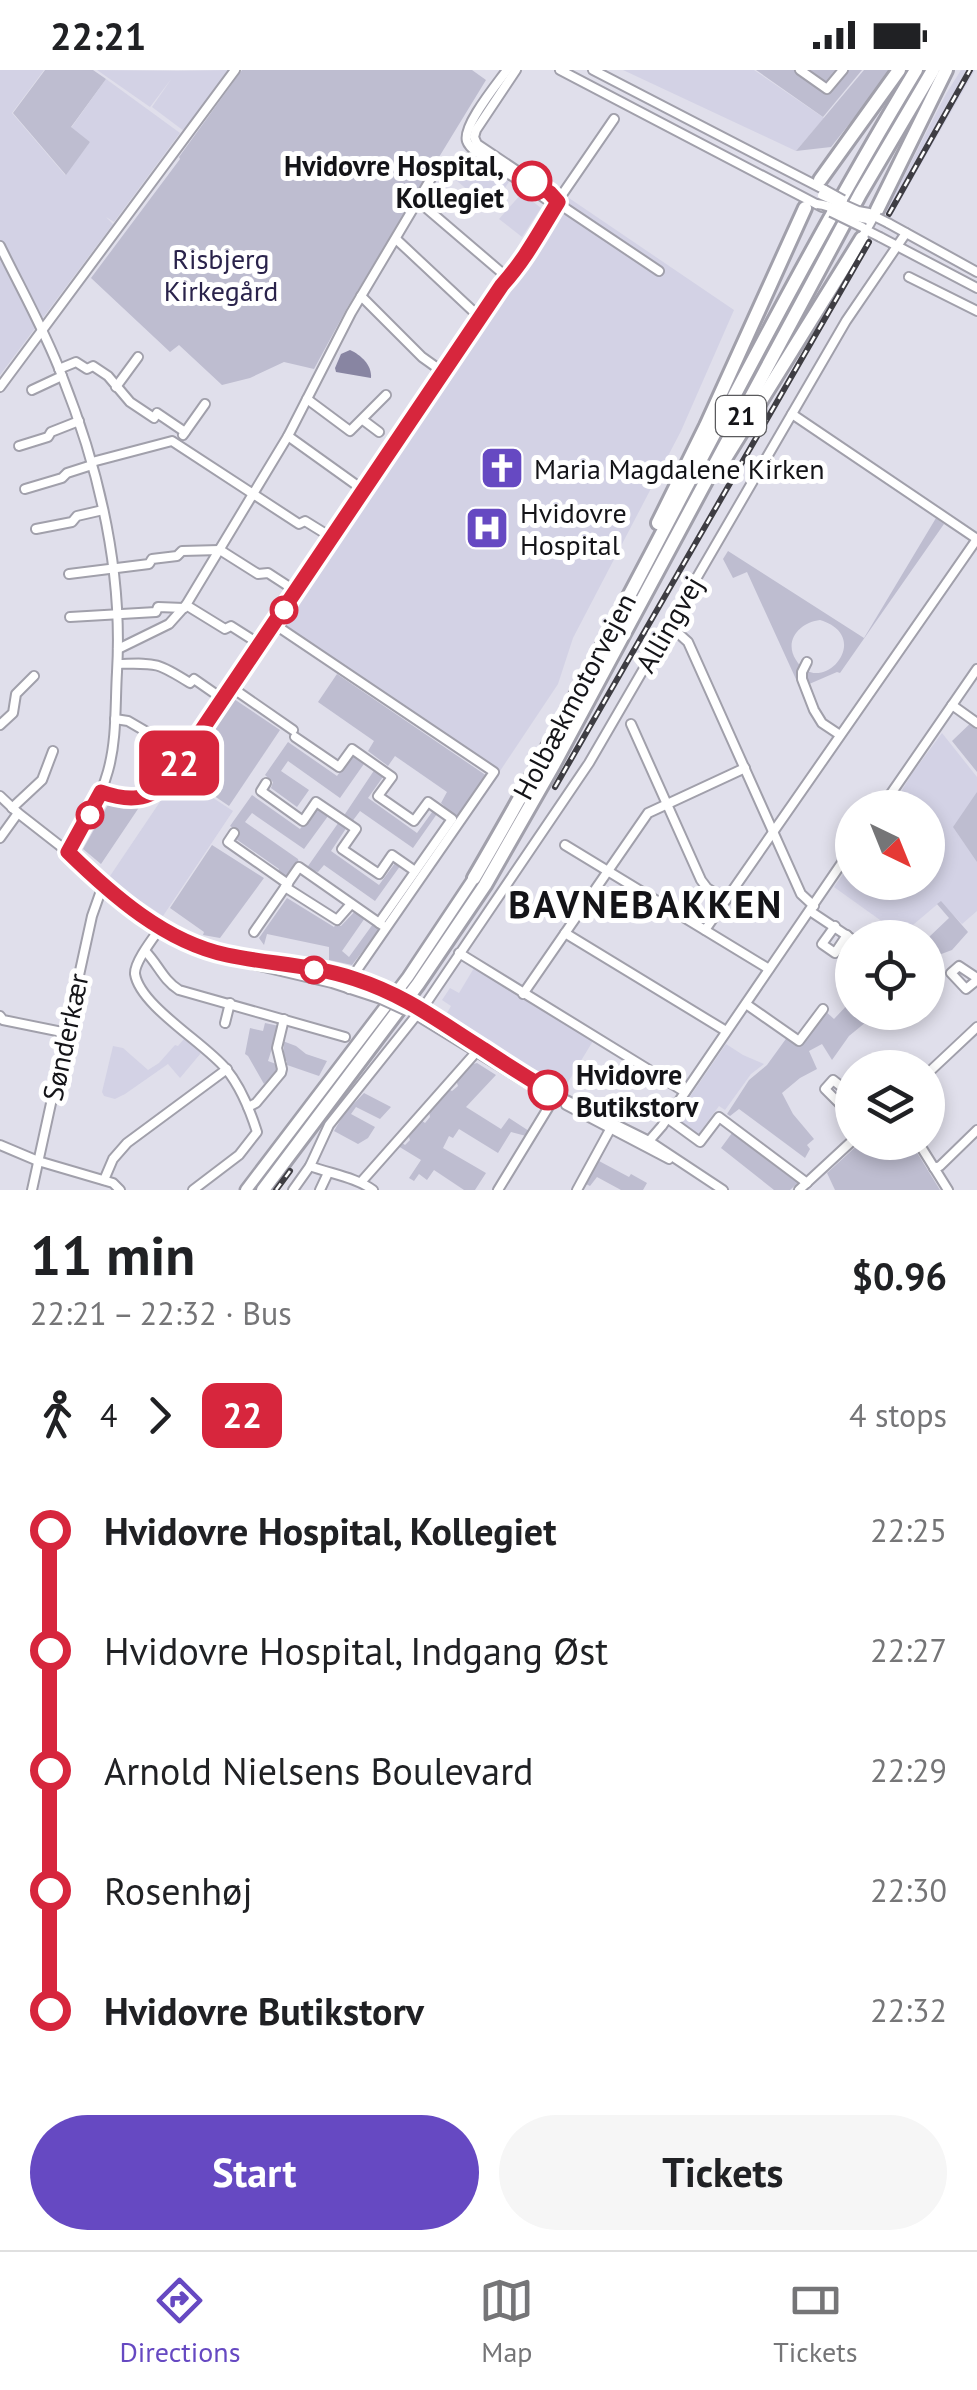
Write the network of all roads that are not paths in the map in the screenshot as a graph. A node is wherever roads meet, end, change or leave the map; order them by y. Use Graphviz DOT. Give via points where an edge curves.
graph roads {
  1 [pos="506,70"];
  2 [pos="516,70"];
  3 [pos="560,70"];
  4 [pos="593,70"];
  5 [pos="800,70"];
  6 [pos="843,70"];
  7 [pos="898,70"];
  8 [pos="916,70"];
  9 [pos="932,70"];
  10 [pos="946,70"];
  11 [pos="230,71"];
  12 [pos="614,119"];
  13 [pos="439,165"];
  14 [pos="816,195"];
  15 [pos="418,202"];
  16 [pos="558,202"];
  17 [pos="870,223"];
  18 [pos="906,234"];
  19 [pos="396,238"];
  20 [pos="0,246"];
  21 [pos="898,246"];
  22 [pos="502,272"];
  23 [pos="659,272"];
  24 [pos="977,272"];
  25 [pos="909,277"];
  26 [pos="977,288"];
  27 [pos="361,296"];
  28 [pos="473,311"];
  29 [pos="977,312"];
  30 [pos="42,331"];
  31 [pos="138,356"];
  32 [pos="436,368"];
  33 [pos="61,373"];
  34 [pos="0,387"];
  35 [pos="116,387"];
  36 [pos="32,390"];
  37 [pos="386,395"];
  38 [pos="307,400"];
  39 [pos="205,404"];
  40 [pos="792,414"];
  41 [pos="363,420"];
  42 [pos="78,421"];
  43 [pos="186,432"];
  44 [pos="378,432"];
  45 [pos="288,436"];
  46 [pos="176,442"];
  47 [pos="19,446"];
  48 [pos="92,463"];
  49 [pos="705,482"];
  50 [pos="355,484"];
  51 [pos="25,489"];
  52 [pos="254,494"];
  53 [pos="103,510"];
  54 [pos="36,529"];
  55 [pos="326,534"];
  56 [pos="977,539"];
  57 [pos="220,550"];
  58 [pos="114,570"];
  59 [pos="68,574"];
  60 [pos="288,586"];
  61 [pos="185,607"];
  62 [pos="117,614"];
  63 [pos="70,617"];
  64 [pos="274,624"];
  65 [pos="667,627"];
  66 [pos="253,640"];
  67 [pos="118,649"];
  68 [pos="807,662"];
  69 [pos="118,664"];
  70 [pos="977,669"];
  71 [pos="34,676"];
  72 [pos="231,686"];
  73 [pos="578,690"];
  74 [pos="217,695"];
  75 [pos="952,705"];
  76 [pos="115,718"];
  77 [pos="977,723"];
  78 [pos="0,724"];
  79 [pos="631,724"];
  80 [pos="840,736"];
  81 [pos="176,749"];
  82 [pos="53,751"];
  83 [pos="745,768"];
  84 [pos="266,784"];
  85 [pos="893,790"];
  86 [pos="101,792"];
  87 [pos="662,793"];
  88 [pos="0,796"];
  89 [pos="667,804"];
  90 [pos="15,811"];
  91 [pos="648,814"];
  92 [pos="773,831"];
  93 [pos="234,833"];
  94 [pos="0,838"];
  95 [pos="565,846"];
  96 [pos="68,852"];
  97 [pos="416,871"];
  98 [pos="608,871"];
  99 [pos="835,874"];
  100 [pos="474,878"];
  101 [pos="286,885"];
  102 [pos="103,886"];
  103 [pos="726,900"];
  104 [pos="351,904"];
  105 [pos="812,908"];
  106 [pos="382,925"];
  107 [pos="834,926"];
  108 [pos="161,927"];
  109 [pos="705,930"];
  110 [pos="254,932"];
  111 [pos="565,934"];
  112 [pos="146,950"];
  113 [pos="458,953"];
  114 [pos="835,953"];
  115 [pos="226,955"];
  116 [pos="770,969"];
  117 [pos="353,978"];
  118 [pos="349,988"];
  119 [pos="523,994"];
  120 [pos="383,995"];
  121 [pos="230,1003"];
  122 [pos="746,1004"];
  123 [pos="415,1009"];
  124 [pos="823,1009"];
  125 [pos="0,1016"];
  126 [pos="284,1019"];
  127 [pos="224,1023"];
  128 [pos="977,1027"];
  129 [pos="726,1031"];
  130 [pos="66,1033"];
  131 [pos="345,1037"];
  132 [pos="966,1037"];
  133 [pos="977,1047"];
  134 [pos="478,1050"];
  135 [pos="945,1057"];
  136 [pos="226,1069"];
  137 [pos="685,1092"];
  138 [pos="555,1097"];
  139 [pos="248,1107"];
  140 [pos="664,1122"];
  141 [pos="613,1125"];
  142 [pos="977,1130"];
  143 [pos="650,1144"];
  144 [pos="0,1145"];
  145 [pos="835,1157"];
  146 [pos="38,1160"];
  147 [pos="929,1160"];
  148 [pos="310,1166"];
  149 [pos="934,1168"];
  150 [pos="328,1173"];
  151 [pos="104,1180"];
  152 [pos="362,1181"];
  153 [pos="807,1183"];
  154 [pos="32,1190"];
  155 [pos="120,1190"];
  156 [pos="192,1190"];
  157 [pos="246,1190"];
  158 [pos="263,1190"];
  159 [pos="293,1190"];
  160 [pos="320,1190"];
  161 [pos="372,1190"];
  162 [pos="498,1190"];
  163 [pos="577,1190"];
  164 [pos="715,1190"];
  165 [pos="723,1190"];
  166 [pos="799,1190"];
  167 [pos="948,1190"];
  1 -- 16 [label="street" via="466,140"];
  2 -- 16 [label="street" via="474,137"];
  3 -- 14 [label="street"];
  4 -- 14 [label="street"];
  5 -- 6 [label="street" via="827,89"];
  7 -- 14 [label="highway"];
  8 -- 73 [label="highway, Holbækmotorvejen / 21"];
  9 -- 49 [label="highway, Holbækmotorvejen / 21"];
  10 -- 17 [label="highway"];
  11 -- 30 [label="street"];
  12 -- 16 [label="street"];
  13 -- 15 [label="street"];
  14 -- 17 [label="street, bridge"];
  14 -- 17 [label="street, bridge"];
  14 -- 73 [label="highway"];
  15 -- 19 [label="street"];
  15 -- 22 [label="street"];
  16 -- 23 [label="street"];
  16 -- 64 [label="street"];
  17 -- 18 [label="street, bridge" via="888,223"];
  17 -- 21 [label="street, bridge"];
  17 -- 49 [label="highway" via="731,451"];
  18 -- 21 [label="street, Allingvej"];
  18 -- 24 [label="street"];
  19 -- 27 [label="street"];
  19 -- 28 [label="street"];
  20 -- 30 [label="street"];
  21 -- 26 [label="street"];
  21 -- 40 [label="street, Allingvej"];
  25 -- 29 [label="street"];
  27 -- 32 [label="street"];
  27 -- 38 [label="street"];
  30 -- 33 [label="street"];
  30 -- 34 [label="street"];
  31 -- 35 [label="street"];
  33 -- 35 [label="street" via="76,362 93,366"];
  33 -- 36 [label="street"];
  33 -- 42 [label="street"];
  35 -- 43 [label="street" via="154,418 158,413"];
  37 -- 41 [label="street"];
  38 -- 41 [label="street" via="350,431"];
  38 -- 45 [label="street"];
  39 -- 43 [label="street"];
  40 -- 56 [label="street"];
  40 -- 65 [label="street, Allingvej"];
  41 -- 44 [label="street"];
  42 -- 47 [label="street"];
  42 -- 48 [label="street"];
  43 -- 46 [label="street"];
  45 -- 50 [label="street"];
  45 -- 52 [label="street"];
  46 -- 48 [label="street"];
  46 -- 52 [label="street"];
  48 -- 51 [label="street"];
  48 -- 53 [label="street"];
  49 -- 158 [label="highway, Holbækmotorvejen / 21" via="485,885"];
  52 -- 55 [label="street"];
  52 -- 57 [label="street"];
  53 -- 54 [label="street"];
  53 -- 58 [label="street"];
  56 -- 80 [label="street"];
  57 -- 58 [label="street" via="182,551"];
  57 -- 60 [label="street"];
  57 -- 61 [label="street"];
  58 -- 59 [label="street"];
  58 -- 62 [label="street"];
  61 -- 62 [label="street"];
  61 -- 66 [label="street"];
  61 -- 67 [label="street" via="169,624"];
  62 -- 63 [label="street"];
  62 -- 67 [label="street"];
  64 -- 72 [label="street"];
  64 -- 106 [label="street" via="494,772"];
  65 -- 83 [label="street" via="688,642"];
  65 -- 113 [label="street, Allingvej" via="589,763"];
  67 -- 69 [label="street"];
  68 -- 80 [label="street" via="802,679 814,710"];
  69 -- 74 [label="street" via="164,666"];
  69 -- 76 [label="street"];
  70 -- 75 [label="street"];
  71 -- 78 [label="street"];
  72 -- 86 [label="street" via="161,788 130,799"];
  72 -- 97 [label="street" via="339,768 352,749 392,776 378,796 414,821 428,802 452,818"];
  73 -- 100 [label="highway, Holbækmotorvejen / 21"];
  75 -- 77 [label="street"];
  75 -- 85 [label="street"];
  76 -- 81 [label="street"];
  76 -- 86 [label="street"];
  79 -- 87 [label="street"];
  80 -- 92 [label="street"];
  82 -- 90 [label="street" via="42,780"];
  83 -- 89 [label="street"];
  83 -- 92 [label="street"];
  84 -- 97 [label="street" via="261,791 303,820 316,802 356,829 342,848 378,874 392,854"];
  86 -- 96 [label="street"];
  87 -- 89 [label="street"];
  87 -- 91 [label="street"];
  88 -- 90 [label="street"];
  89 -- 91 [label="street"];
  89 -- 103 [label="street" via="701,880"];
  90 -- 94 [label="street"];
  90 -- 96 [label="street"];
  91 -- 98 [label="street"];
  92 -- 103 [label="street"];
  92 -- 105 [label="street"];
  93 -- 101 [label="street" via="228,842"];
  95 -- 98 [label="street"];
  96 -- 102 [label="street"];
  97 -- 106 [label="street"];
  98 -- 109 [label="street"];
  98 -- 111 [label="street"];
  99 -- 105 [label="street"];
  100 -- 157 [label="main road, Holbækmotorvejen / 21" via="408,977"];
  101 -- 104 [label="street" via="337,920"];
  101 -- 104 [label="street" via="299,867"];
  101 -- 110 [label="street"];
  102 -- 108 [label="street"];
  102 -- 130 [label="street, Sønderkær"];
  103 -- 109 [label="street"];
  104 -- 106 [label="street"];
  105 -- 107 [label="street"];
  105 -- 116 [label="street"];
  106 -- 117 [label="street"];
  107 -- 114 [label="street" via="822,944"];
  108 -- 112 [label="street"];
  108 -- 115 [label="street"];
  109 -- 116 [label="street"];
  111 -- 119 [label="street"];
  111 -- 129 [label="street"];
  112 -- 121 [label="street" via="169,984"];
  112 -- 136 [label="street" via="136,966 138,982 163,1014"];
  113 -- 119 [label="street"];
  113 -- 123 [label="street, Allingvej"];
  115 -- 117 [label="street"];
  115 -- 118 [label="street"];
  116 -- 122 [label="street"];
  117 -- 118 [label="street"];
  117 -- 120 [label="street"];
  118 -- 120 [label="street"];
  119 -- 137 [label="street"];
  120 -- 123 [label="street, bridge"];
  121 -- 126 [label="street"];
  121 -- 127 [label="street"];
  122 -- 124 [label="street" via="799,1041"];
  122 -- 129 [label="street"];
  123 -- 134 [label="street"];
  123 -- 148 [label="street, Allingvej" via="330,1125"];
  125 -- 130 [label="street"];
  126 -- 131 [label="street"];
  126 -- 139 [label="street" via="281,1074"];
  128 -- 132 [label="street"];
  129 -- 137 [label="street"];
  130 -- 146 [label="street, Sønderkær"];
  132 -- 133 [label="street"];
  132 -- 135 [label="street"];
  134 -- 138 [label="street"];
  134 -- 152 [label="street"];
  136 -- 139 [label="street"];
  136 -- 151 [label="street" via="127,1143"];
  137 -- 140 [label="street"];
  138 -- 141 [label="street"];
  138 -- 162 [label="street"];
  139 -- 156 [label="street" via="255,1136"];
  140 -- 143 [label="street"];
  140 -- 153 [label="street" via="700,1142 718,1117"];
  141 -- 143 [label="street"];
  141 -- 163 [label="street"];
  142 -- 149 [label="street"];
  143 -- 164 [label="street"];
  143 -- 165 [label="street"];
  144 -- 146 [label="street"];
  145 -- 153 [label="street"];
  146 -- 151 [label="street"];
  146 -- 154 [label="street, Sønderkær"];
  147 -- 149 [label="street"];
  148 -- 150 [label="street"];
  148 -- 159 [label="street, Allingvej"];
  149 -- 167 [label="street"];
  150 -- 152 [label="street"];
  150 -- 160 [label="street"];
  151 -- 155 [label="street"];
  152 -- 161 [label="street"];
  153 -- 166 [label="street"];
}
